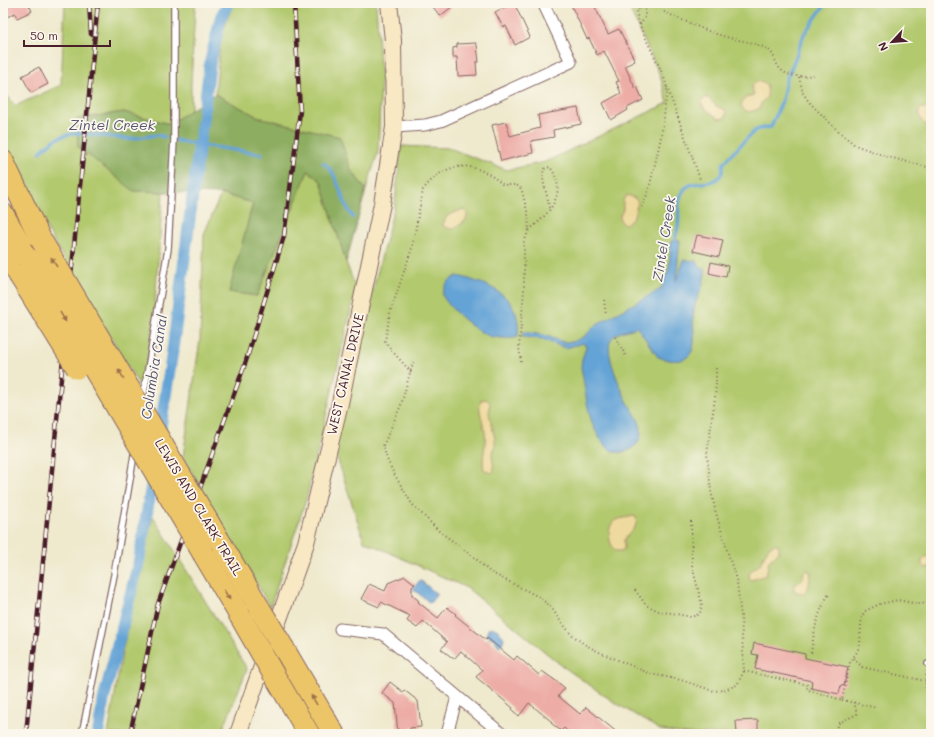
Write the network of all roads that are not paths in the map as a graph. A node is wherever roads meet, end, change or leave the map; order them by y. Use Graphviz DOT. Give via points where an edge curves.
graph roads {
  1 [pos="174,3"];
  2 [pos="389,3"];
  3 [pos="543,3"];
  4 [pos="394,127"];
  5 [pos="3,161"];
  6 [pos="3,177"];
  7 [pos="3,214"];
  8 [pos="40,238"];
  9 [pos="3,248"];
  10 [pos="24,267"];
  11 [pos="140,420"];
  12 [pos="138,428"];
  13 [pos="340,629"];
  14 [pos="457,697"];
  15 [pos="82,734"];
  16 [pos="238,734"];
  17 [pos="310,734"];
  18 [pos="334,734"];
  19 [pos="447,734"];
  20 [pos="502,734"];
  1 -- 11 [label="lane" via="174,140 168,249"];
  2 -- 4 [label="street, WEST CANAL DRIVE"];
  3 -- 4 [label="street" via="571,62 441,121"];
  4 -- 16 [label="street, WEST CANAL DRIVE" via="382,204 340,403 306,543"];
  5 -- 8 [label="highway"];
  6 -- 8 [label="highway, LEWIS AND CLARK TRAIL"];
  7 -- 10 [label="highway, LEWIS AND CLARK TRAIL"];
  18 -- 8 [label="highway, LEWIS AND CLARK TRAIL, one-way, bridge"];
  9 -- 10 [label="highway"];
  10 -- 17 [label="highway, LEWIS AND CLARK TRAIL, one-way, bridge" via="204,555"];
  12 -- 15 [label="lane" via="114,575"];
  13 -- 14 [label="street" via="383,634"];
  14 -- 19 [label="street"];
  14 -- 20 [label="street"];
}
